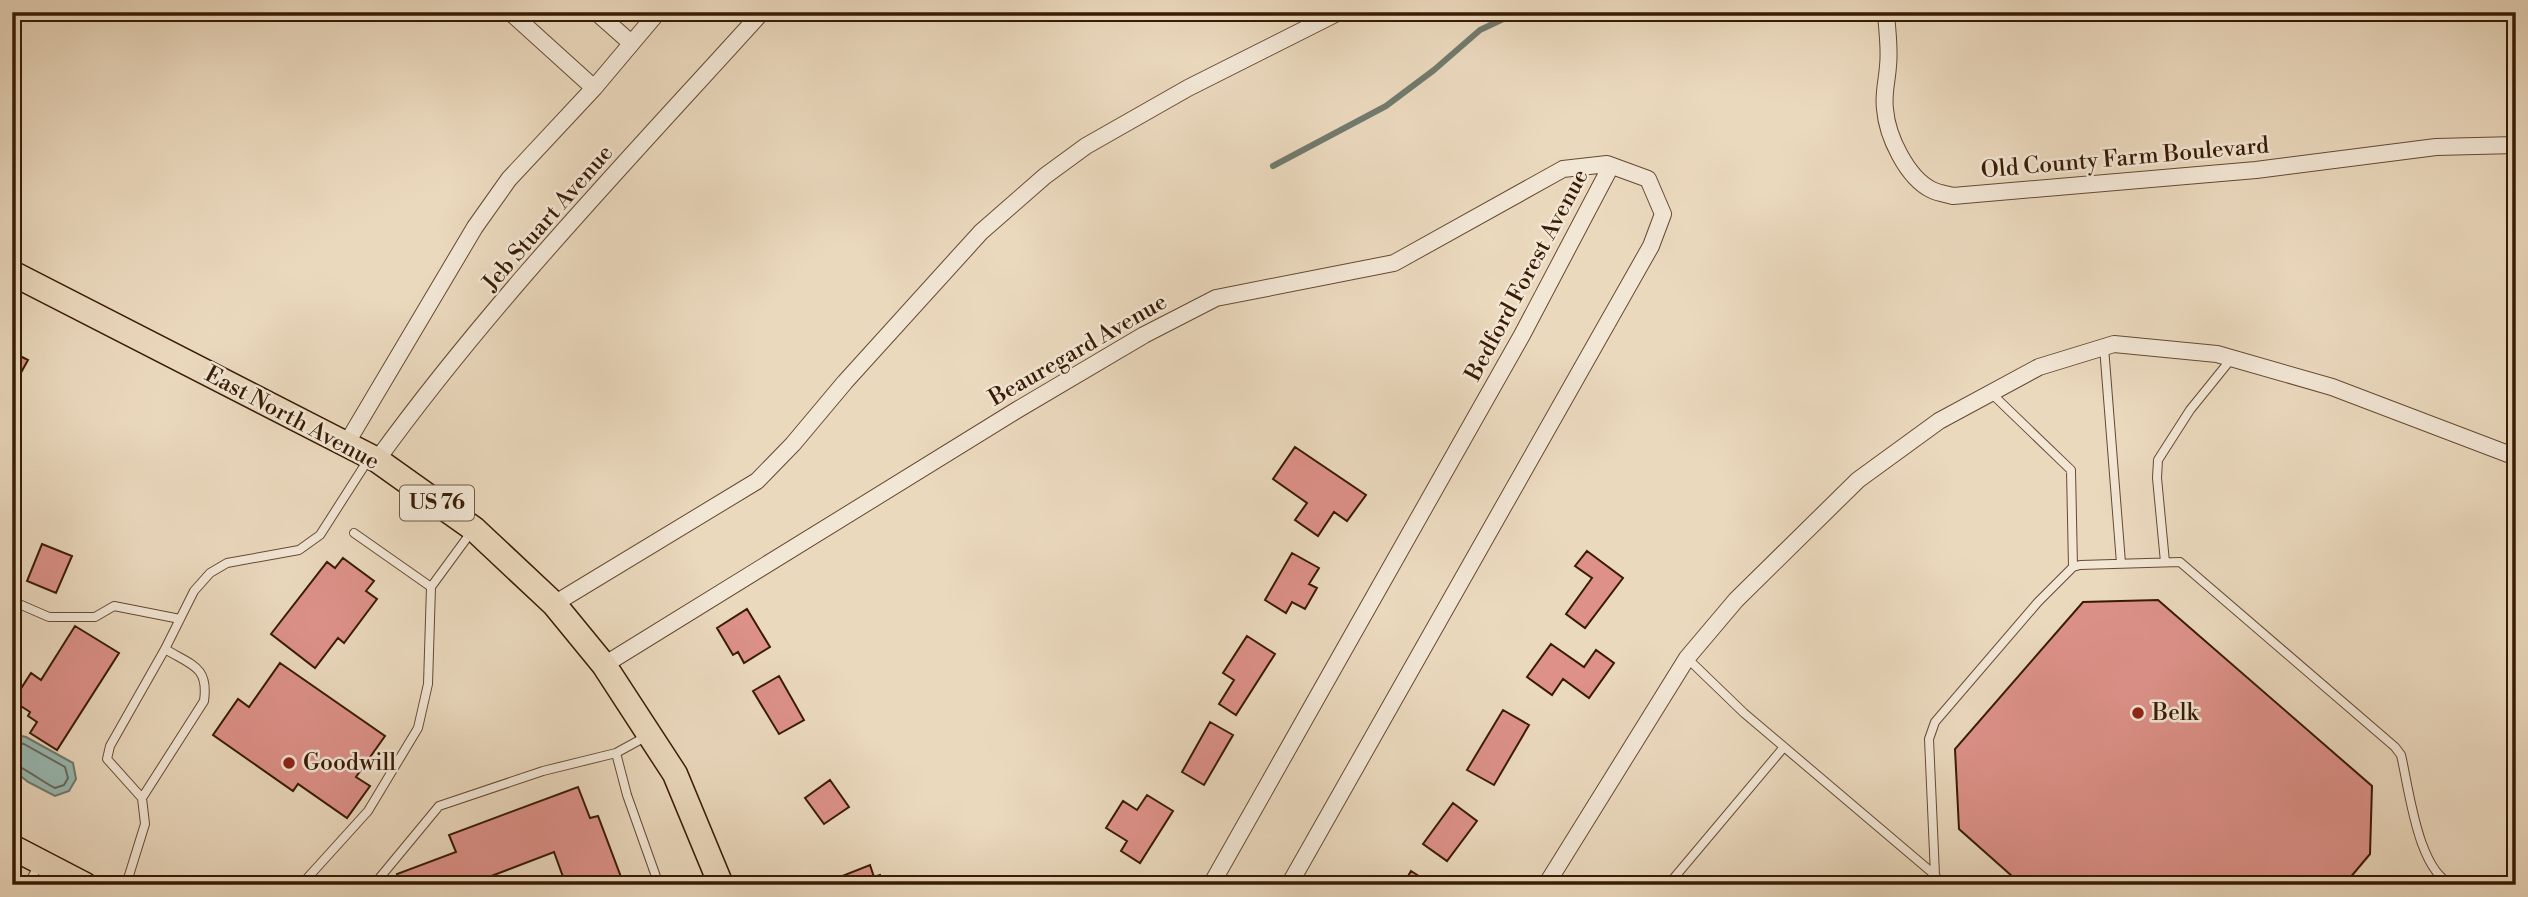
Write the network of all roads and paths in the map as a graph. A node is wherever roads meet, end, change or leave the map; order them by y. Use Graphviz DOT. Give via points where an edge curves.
graph roads {
  1 [pos="510,12"];
  2 [pos="596,12"];
  3 [pos="658,12"];
  4 [pos="762,12"];
  5 [pos="1339,12"];
  6 [pos="1886,12"];
  7 [pos="631,43"];
  8 [pos="594,88"];
  9 [pos="2516,145"];
  10 [pos="1611,166"];
  11 [pos="12,273"];
  12 [pos="2104,347"];
  13 [pos="2232,358"];
  14 [pos="1990,393"];
  15 [pos="345,446"];
  16 [pos="2516,457"];
  17 [pos="374,459"];
  18 [pos="474,529"];
  19 [pos="354,533"];
  20 [pos="2165,562"];
  21 [pos="2121,564"];
  22 [pos="2073,567"];
  23 [pos="431,587"];
  24 [pos="12,601"];
  25 [pos="554,604"];
  26 [pos="180,619"];
  27 [pos="165,649"];
  28 [pos="1687,659"];
  29 [pos="604,665"];
  30 [pos="649,734"];
  31 [pos="1784,747"];
  32 [pos="616,753"];
  33 [pos="142,798"];
  34 [pos="12,847"];
  35 [pos="41,862"];
  36 [pos="1935,875"];
  37 [pos="28,885"];
  38 [pos="85,885"];
  39 [pos="126,885"];
  40 [pos="300,885"];
  41 [pos="377,885"];
  42 [pos="659,885"];
  43 [pos="721,885"];
  44 [pos="1211,885"];
  45 [pos="1289,885"];
  46 [pos="1546,885"];
  47 [pos="1668,885"];
  48 [pos="1941,885"];
  49 [pos="2454,885"];
  1 -- 8 [label="street"];
  2 -- 7 [label="street"];
  3 -- 7 [label="street, Jeb Stuart Avenue"];
  4 -- 17 [label="street, Jeb Stuart Avenue" via="564,231"];
  5 -- 25 [label="street" via="1188,88 1087,146 1045,177 981,232 757,481"];
  6 -- 9 [label="street, Old County Farm Boulevard" via="1884,87 1890,132 1912,172 1931,190 1953,196 2256,170 2436,147"];
  7 -- 8 [label="street, Jeb Stuart Avenue"];
  8 -- 15 [label="street, Jeb Stuart Avenue" via="509,179 475,227"];
  10 -- 29 [label="street, Beauregard Avenue" via="1563,169 1394,262 1216,299 1144,335 1029,403"];
  10 -- 44 [label="street, Bedford Forest Avenue" via="1508,359"];
  10 -- 45 [label="street, Bedford Forest Avenue" via="1648,179 1663,214 1651,246"];
  11 -- 15 [label="main road, East North Avenue / US 76"];
  12 -- 13 [label="street" via="2113,344"];
  12 -- 14 [label="street" via="2039,367"];
  12 -- 21 [label="lane"];
  13 -- 16 [label="street" via="2332,387"];
  13 -- 20 [label="lane" via="2158,460"];
  14 -- 22 [label="lane" via="2071,470"];
  14 -- 28 [label="street" via="1939,421 1858,480 1736,600"];
  15 -- 17 [label="main road, East North Avenue / US 76"];
  17 -- 18 [label="main road, East North Avenue / US 76"];
  17 -- 26 [label="lane" via="320,535 299,550 227,563 210,573"];
  18 -- 23 [label="lane"];
  18 -- 25 [label="main road, East North Avenue / US 76"];
  19 -- 23 [label="lane"];
  20 -- 21 [label="lane"];
  20 -- 49 [label="lane" via="2180,562 2195,573 2395,747 2401,755 2415,829 2436,872"];
  21 -- 22 [label="lane"];
  22 -- 36 [label="lane" via="1935,722 1929,739"];
  23 -- 40 [label="lane" via="428,684 418,727 368,811"];
  24 -- 26 [label="lane" via="49,617 95,617 114,606"];
  25 -- 29 [label="main road, East North Avenue / US 76"];
  26 -- 27 [label="lane"];
  27 -- 33 [label="lane" via="110,746 107,760"];
  27 -- 33 [label="lane" via="201,672 206,685 204,701"];
  28 -- 31 [label="lane"];
  28 -- 46 [label="street"];
  29 -- 30 [label="main road, East North Avenue / US 76"];
  30 -- 32 [label="lane"];
  30 -- 43 [label="main road, East North Avenue / US 76" via="675,774"];
  31 -- 36 [label="lane"];
  31 -- 47 [label="lane"];
  32 -- 41 [label="lane" via="543,771 439,806"];
  32 -- 42 [label="lane"];
  33 -- 39 [label="lane" via="145,824"];
  34 -- 35 [label="main road"];
  35 -- 37 [label="lane"];
  35 -- 38 [label="main road"];
  36 -- 48 [label="lane"];
}
